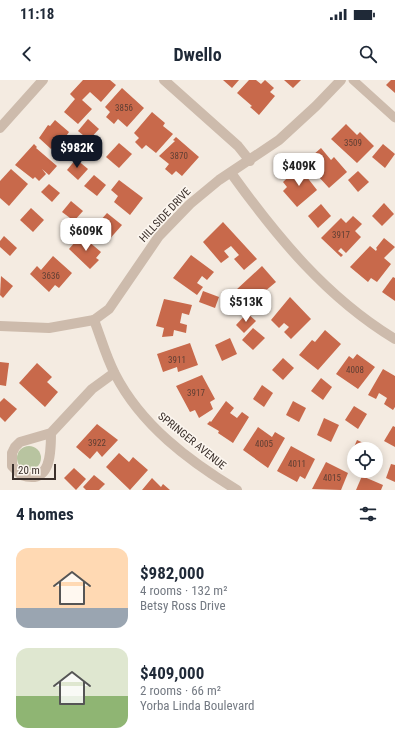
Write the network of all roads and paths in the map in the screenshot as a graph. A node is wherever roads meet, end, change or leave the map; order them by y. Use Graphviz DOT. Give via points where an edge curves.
graph roads {
  1 [pos="43,80"];
  2 [pos="164,80"];
  3 [pos="341,80"];
  4 [pos="353,80"];
  5 [pos="395,118"];
  6 [pos="0,128"];
  7 [pos="250,161"];
  8 [pos="231,173"];
  9 [pos="94,320"];
  10 [pos="0,326"];
  11 [pos="395,339"];
  12 [pos="114,373"];
  13 [pos="51,433"];
  14 [pos="237,490"];
  1 -- 6 [label="street"];
  2 -- 7 [label="street" via="238,146"];
  3 -- 7 [label="street, HILLSIDE DRIVE" via="293,128"];
  4 -- 5 [label="lane"];
  7 -- 8 [label="street, HILLSIDE DRIVE"];
  8 -- 9 [label="street, HILLSIDE DRIVE" via="204,191 159,236 109,309"];
  8 -- 11 [label="street" via="297,258 354,311"];
  9 -- 10 [label="street, HILLSIDE DRIVE" via="49,328"];
  9 -- 12 [label="street, SPRINGER AVENUE"];
  12 -- 13 [label="street" via="92,389"];
  12 -- 14 [label="street, SPRINGER AVENUE" via="132,403 160,433"];
  13 -- 13 [label="street" via="20,442 15,447 11,459 16,471 27,477 34,477 44,471 49,461"];
}
